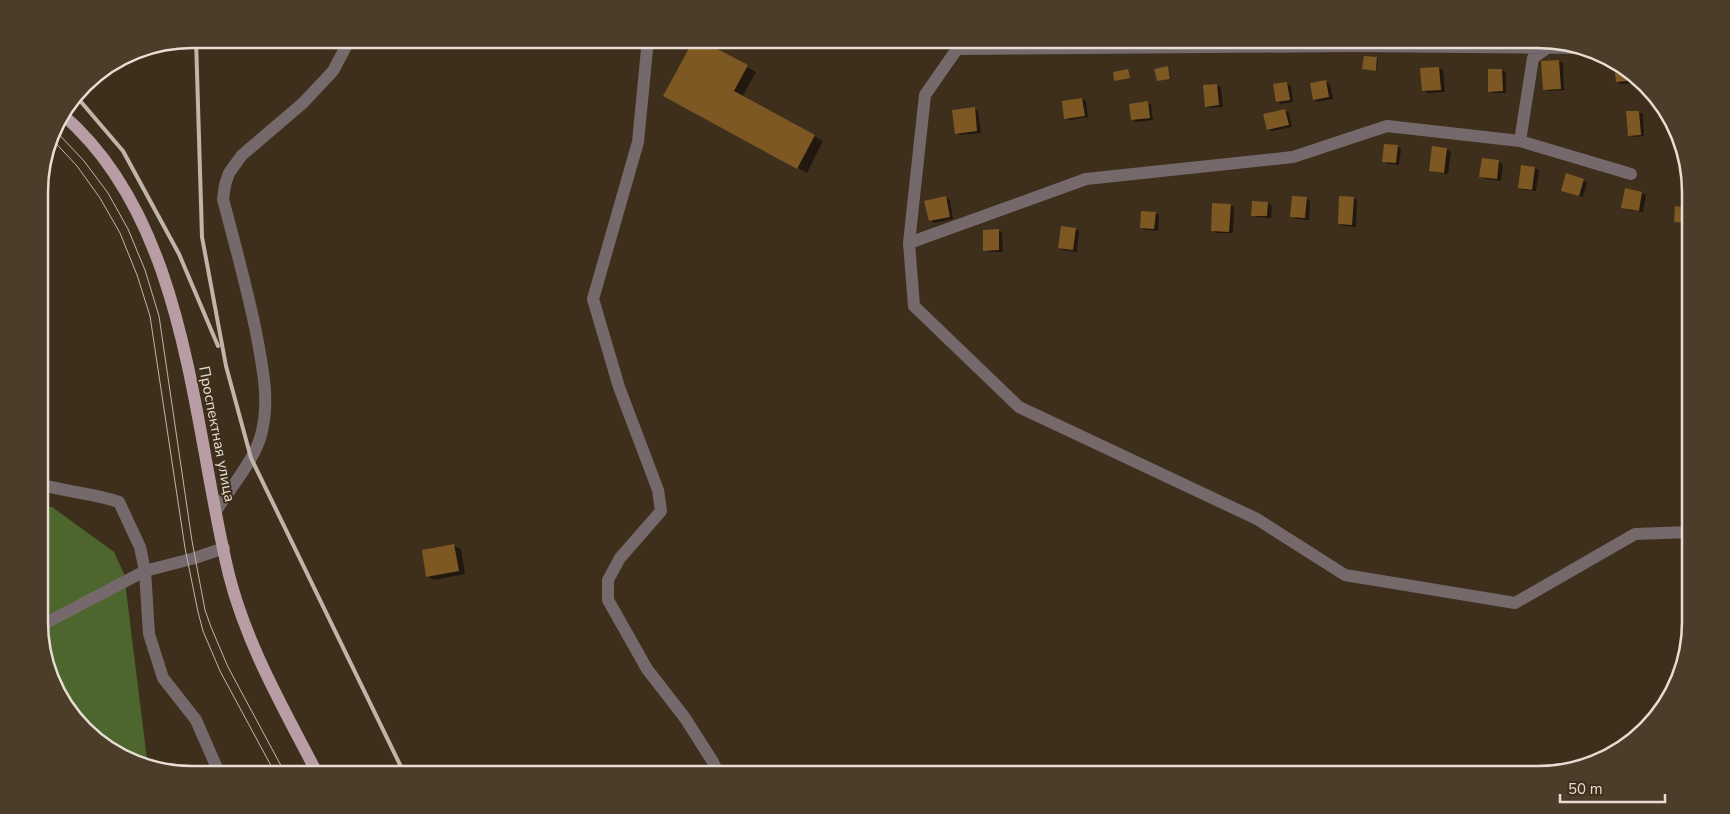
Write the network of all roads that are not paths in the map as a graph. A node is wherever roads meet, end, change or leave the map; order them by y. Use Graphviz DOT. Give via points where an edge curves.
graph roads {
  1 [pos="345,48"];
  2 [pos="647,48"];
  3 [pos="958,48"];
  4 [pos="1543,48"];
  5 [pos="67,118"];
  6 [pos="1520,141"];
  7 [pos="1631,174"];
  8 [pos="909,243"];
  9 [pos="48,486"];
  10 [pos="216,511"];
  11 [pos="1682,532"];
  12 [pos="224,548"];
  13 [pos="145,572"];
  14 [pos="48,622"];
  15 [pos="216,766"];
  16 [pos="313,766"];
  17 [pos="715,766"];
  1 -- 10 [label="street" via="333,71 303,103 242,155 225,185 223,199 252,310 266,382 266,409 261,436 251,458"];
  2 -- 17 [label="street" via="638,142 593,299 619,387 658,490 660,511 620,558 608,580 608,600 647,669 685,718"];
  3 -- 8 [label="street" via="925,94"];
  4 -- 6 [label="street" via="1533,58"];
  5 -- 10 [label="main road, Проспектная улица" via="100,154 121,185 146,228 164,273 178,324"];
  6 -- 7 [label="street"];
  6 -- 8 [label="street" via="1388,126 1293,157 1086,179"];
  8 -- 11 [label="street" via="914,306 1019,408 1257,520 1345,576 1515,603 1635,534"];
  9 -- 13 [label="street" via="118,502 140,547"];
  10 -- 12 [label="main road, Проспектная улица"];
  12 -- 13 [label="street"];
  12 -- 16 [label="main road, Проспектная улица" via="234,592 267,676"];
  13 -- 14 [label="street"];
  13 -- 15 [label="street" via="149,634 163,678 196,720"];
}
